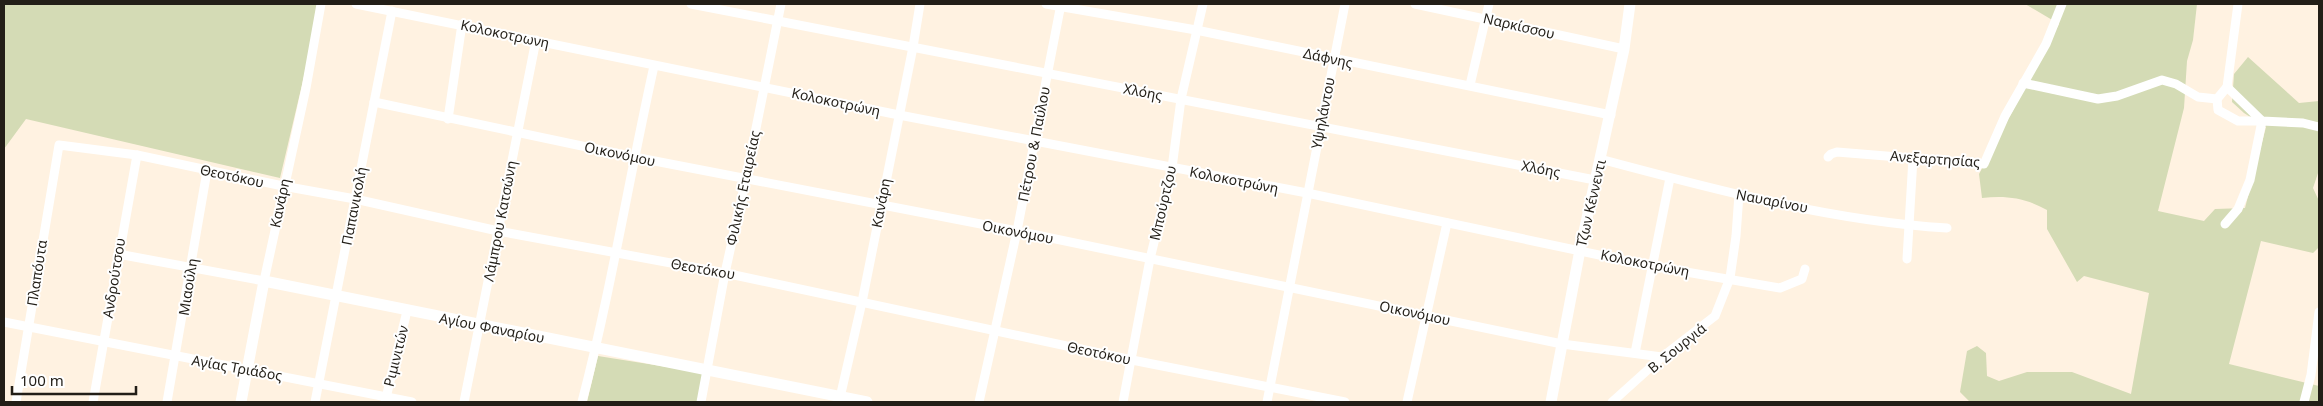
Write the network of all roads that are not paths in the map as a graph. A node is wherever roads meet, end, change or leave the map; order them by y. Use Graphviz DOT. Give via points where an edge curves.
graph roads {
  1 [pos="321,4"];
  2 [pos="356,4"];
  3 [pos="691,4"];
  4 [pos="781,4"];
  5 [pos="920,4"];
  6 [pos="1046,4"];
  7 [pos="1202,4"];
  8 [pos="1345,4"];
  9 [pos="1415,4"];
  10 [pos="1489,4"];
  11 [pos="1630,4"];
  12 [pos="2062,4"];
  13 [pos="2238,4"];
  14 [pos="1061,5"];
  15 [pos="392,10"];
  16 [pos="1486,18"];
  17 [pos="777,20"];
  18 [pos="462,24"];
  19 [pos="1196,30"];
  20 [pos="536,40"];
  21 [pos="913,47"];
  22 [pos="1624,49"];
  23 [pos="1333,59"];
  24 [pos="654,66"];
  25 [pos="1047,73"];
  26 [pos="2022,83"];
  27 [pos="1470,86"];
  28 [pos="763,87"];
  29 [pos="2227,87"];
  30 [pos="1181,99"];
  31 [pos="2216,99"];
  32 [pos="374,102"];
  33 [pos="899,115"];
  34 [pos="1611,115"];
  35 [pos="448,119"];
  36 [pos="2262,121"];
  37 [pos="1320,126"];
  38 [pos="2319,127"];
  39 [pos="518,132"];
  40 [pos="1034,142"];
  41 [pos="59,145"];
  42 [pos="137,155"];
  43 [pos="634,157"];
  44 [pos="1828,157"];
  45 [pos="1913,158"];
  46 [pos="1600,159"];
  47 [pos="1172,168"];
  48 [pos="207,171"];
  49 [pos="746,178"];
  50 [pos="1670,178"];
  51 [pos="1595,180"];
  52 [pos="283,186"];
  53 [pos="1306,193"];
  54 [pos="1739,194"];
  55 [pos="355,199"];
  56 [pos="881,205"];
  57 [pos="1447,223"];
  58 [pos="2225,224"];
  59 [pos="1910,226"];
  60 [pos="1947,228"];
  61 [pos="498,231"];
  62 [pos="1017,232"];
  63 [pos="1580,250"];
  64 [pos="118,254"];
  65 [pos="616,254"];
  66 [pos="1150,258"];
  67 [pos="1907,260"];
  68 [pos="1651,266"];
  69 [pos="191,268"];
  70 [pos="1805,269"];
  71 [pos="725,273"];
  72 [pos="1730,278"];
  73 [pos="264,281"];
  74 [pos="1288,287"];
  75 [pos="337,295"];
  76 [pos="862,302"];
  77 [pos="407,311"];
  78 [pos="2319,312"];
  79 [pos="1426,316"];
  80 [pos="4,322"];
  81 [pos="480,325"];
  82 [pos="28,326"];
  83 [pos="994,330"];
  84 [pos="104,340"];
  85 [pos="1562,344"];
  86 [pos="596,349"];
  87 [pos="1635,353"];
  88 [pos="176,357"];
  89 [pos="1662,358"];
  90 [pos="1132,360"];
  91 [pos="247,370"];
  92 [pos="708,371"];
  93 [pos="320,383"];
  94 [pos="1271,387"];
  95 [pos="385,400"];
  96 [pos="839,400"];
  97 [pos="16,402"];
  98 [pos="93,402"];
  99 [pos="167,402"];
  100 [pos="241,402"];
  101 [pos="315,402"];
  102 [pos="412,402"];
  103 [pos="464,402"];
  104 [pos="582,402"];
  105 [pos="701,402"];
  106 [pos="867,402"];
  107 [pos="979,402"];
  108 [pos="1123,402"];
  109 [pos="1267,402"];
  110 [pos="1345,402"];
  111 [pos="1407,402"];
  112 [pos="1551,402"];
  113 [pos="1612,402"];
  114 [pos="2304,402"];
  1 -- 52 [label="street, Κανάρη"];
  2 -- 15 [label="street, Κολοκοτρωνη"];
  3 -- 17 [label="street, Χλόης"];
  4 -- 17 [label="street, Φιλικής Εταιρείας"];
  5 -- 21 [label="street, Κανάρη"];
  6 -- 14 [label="street, Δάφνης"];
  7 -- 19 [label="street, Μπούρτζου"];
  8 -- 23 [label="street, Υψηλάντου"];
  9 -- 16 [label="street, Ναρκίσσου"];
  10 -- 16 [label="street"];
  11 -- 22 [label="street, Τζων Κέννεντι"];
  12 -- 26 [label="street" via="2046,44"];
  13 -- 29 [label="street"];
  14 -- 19 [label="street, Δάφνης"];
  14 -- 25 [label="street, Πέτρου & Παύλου"];
  15 -- 18 [label="street, Κολοκοτρωνη"];
  15 -- 32 [label="street, Παπανικολή"];
  16 -- 22 [label="street, Ναρκίσσου"];
  16 -- 27 [label="street"];
  17 -- 21 [label="street, Χλόης"];
  17 -- 28 [label="street, Φιλικής Εταιρείας"];
  18 -- 20 [label="street, Κολοκοτρωνη"];
  18 -- 35 [label="street"];
  19 -- 23 [label="street, Δάφνης"];
  19 -- 30 [label="street, Μπούρτζου"];
  20 -- 24 [label="street, Κολοκοτρωνη"];
  20 -- 39 [label="street, Λάμπρου Κατσώνη"];
  21 -- 25 [label="street, Χλόης"];
  21 -- 33 [label="street, Κανάρη"];
  22 -- 34 [label="street, Τζων Κέννεντι"];
  23 -- 27 [label="street, Δάφνης"];
  23 -- 37 [label="street, Υψηλάντου"];
  24 -- 28 [label="street, Κολοκοτρώνη"];
  24 -- 43 [label="street"];
  25 -- 30 [label="street, Χλόης"];
  25 -- 40 [label="street, Πέτρου & Παύλου"];
  26 -- 31 [label="street" via="2098,99 2117,96 2162,80 2198,96"];
  26 -- 45 [label="street, Ανεξαρτησίας" via="1984,164"];
  27 -- 34 [label="street, Δάφνης"];
  28 -- 33 [label="street, Κολοκοτρώνη"];
  28 -- 49 [label="street, Φιλικής Εταιρείας"];
  29 -- 31 [label="street"];
  29 -- 36 [label="street"];
  30 -- 37 [label="street, Χλόης"];
  30 -- 47 [label="street, Μπούρτζου"];
  31 -- 36 [label="street" via="2218,110 2238,121"];
  32 -- 35 [label="street, Οικονόμου"];
  32 -- 55 [label="street, Παπανικολή"];
  33 -- 40 [label="street, Κολοκοτρώνη"];
  33 -- 56 [label="street, Κανάρη"];
  34 -- 46 [label="street, Τζων Κέννεντι"];
  35 -- 39 [label="street, Οικονόμου"];
  36 -- 38 [label="street"];
  36 -- 58 [label="street" via="2250,180 2238,209"];
  37 -- 51 [label="street, Χλόης"];
  37 -- 53 [label="street, Υψηλάντου"];
  39 -- 43 [label="street, Οικονόμου"];
  39 -- 61 [label="street, Λάμπρου Κατσώνη"];
  40 -- 47 [label="street, Κολοκοτρώνη"];
  40 -- 62 [label="street, Πέτρου & Παύλου"];
  41 -- 42 [label="street, Θεοτόκου"];
  41 -- 82 [label="street, Πλαπόυτα"];
  42 -- 48 [label="street, Θεοτόκου"];
  42 -- 64 [label="street, Ανδρούτσου"];
  43 -- 49 [label="street, Οικονόμου"];
  43 -- 65 [label="street"];
  44 -- 45 [label="street, Ανεξαρτησίας" via="1837,152"];
  45 -- 59 [label="street"];
  46 -- 50 [label="street, Ναυαρίνου"];
  46 -- 51 [label="street, Τζων Κέννεντι"];
  47 -- 53 [label="street, Κολοκοτρώνη"];
  47 -- 66 [label="street, Μπούρτζου"];
  48 -- 52 [label="street, Θεοτόκου"];
  48 -- 69 [label="street, Μιαούλη"];
  49 -- 56 [label="street, Οικονόμου"];
  49 -- 71 [label="street, Φιλικής Εταιρείας"];
  50 -- 54 [label="street, Ναυαρίνου"];
  50 -- 68 [label="street"];
  51 -- 63 [label="street, Τζων Κέννεντι"];
  52 -- 55 [label="street, Θεοτόκου"];
  52 -- 73 [label="street, Κανάρη"];
  53 -- 57 [label="street, Κολοκοτρώνη"];
  53 -- 74 [label="street, Υψηλάντου"];
  54 -- 59 [label="street, Ναυαρίνου"];
  54 -- 72 [label="street, Β. Σουργιά"];
  55 -- 61 [label="street, Θεοτόκου"];
  55 -- 75 [label="street, Παπανικολή"];
  56 -- 62 [label="street, Οικονόμου"];
  56 -- 76 [label="street, Κανάρη"];
  57 -- 63 [label="street, Κολοκοτρώνη"];
  57 -- 79 [label="street"];
  59 -- 60 [label="street, Ναυαρίνου"];
  59 -- 67 [label="street"];
  61 -- 65 [label="street, Θεοτόκου"];
  61 -- 81 [label="street, Λάμπρου Κατσώνη"];
  62 -- 66 [label="street, Οικονόμου"];
  62 -- 83 [label="street, Πέτρου & Παύλου"];
  63 -- 68 [label="street, Κολοκοτρώνη"];
  63 -- 85 [label="street, Τζων Κέννεντι"];
  64 -- 69 [label="street, Αγίου Φαναρίου"];
  64 -- 84 [label="street, Ανδρούτσου"];
  65 -- 71 [label="street, Θεοτόκου"];
  65 -- 86 [label="street"];
  66 -- 74 [label="street, Οικονόμου"];
  66 -- 90 [label="street, Μπούρτζου"];
  68 -- 72 [label="street, Κολοκοτρώνη"];
  68 -- 87 [label="street"];
  69 -- 73 [label="street, Αγίου Φαναρίου"];
  69 -- 88 [label="street, Μιαούλη"];
  70 -- 72 [label="street, Κολοκοτρώνη" via="1802,278 1781,288"];
  71 -- 76 [label="street, Θεοτόκου"];
  71 -- 92 [label="street, Φιλικής Εταιρείας"];
  72 -- 89 [label="street, Β. Σουργιά" via="1715,316"];
  73 -- 75 [label="street, Αγίου Φαναρίου"];
  73 -- 91 [label="street, Κανάρη"];
  74 -- 79 [label="street, Οικονόμου"];
  74 -- 94 [label="street, Υψηλάντου"];
  75 -- 77 [label="street, Αγίου Φαναρίου"];
  75 -- 93 [label="street, Παπανικολή"];
  76 -- 83 [label="street, Θεοτόκου"];
  76 -- 96 [label="street, Κανάρη"];
  77 -- 81 [label="street, Αγίου Φαναρίου"];
  77 -- 95 [label="street, Ριμινιτών"];
  78 -- 114 [label="street"];
  79 -- 85 [label="street, Οικονόμου"];
  79 -- 111 [label="street"];
  80 -- 82 [label="street, Αγίας Τριάδος"];
  81 -- 86 [label="street, Αγίου Φαναρίου"];
  81 -- 103 [label="street, Λάμπρου Κατσώνη"];
  82 -- 84 [label="street, Αγίας Τριάδος"];
  82 -- 97 [label="street, Πλαπόυτα"];
  83 -- 90 [label="street, Θεοτόκου"];
  83 -- 107 [label="street, Πέτρου & Παύλου"];
  84 -- 88 [label="street, Αγίας Τριάδος"];
  84 -- 98 [label="street, Ανδρούτσου"];
  85 -- 87 [label="street, Οικονόμου"];
  85 -- 112 [label="street, Τζων Κέννεντι"];
  86 -- 92 [label="street, Αγίου Φαναρίου"];
  86 -- 104 [label="street"];
  87 -- 89 [label="street, Οικονόμου"];
  88 -- 91 [label="street, Αγίας Τριάδος"];
  88 -- 99 [label="street, Μιαούλη"];
  89 -- 113 [label="street, Β. Σουργιά"];
  90 -- 94 [label="street, Θεοτόκου"];
  90 -- 108 [label="street, Μπούρτζου"];
  91 -- 93 [label="street, Αγίας Τριάδος"];
  91 -- 100 [label="street, Κανάρη"];
  92 -- 96 [label="street, Αγίου Φαναρίου"];
  92 -- 105 [label="street, Φιλικής Εταιρείας"];
  93 -- 95 [label="street, Αγίας Τριάδος"];
  93 -- 101 [label="street, Παπανικολή"];
  94 -- 109 [label="street, Υψηλάντου"];
  94 -- 110 [label="street, Θεοτόκου"];
  95 -- 102 [label="street, Αγίας Τριάδος"];
  96 -- 106 [label="street, Αγίου Φαναρίου"];
}
